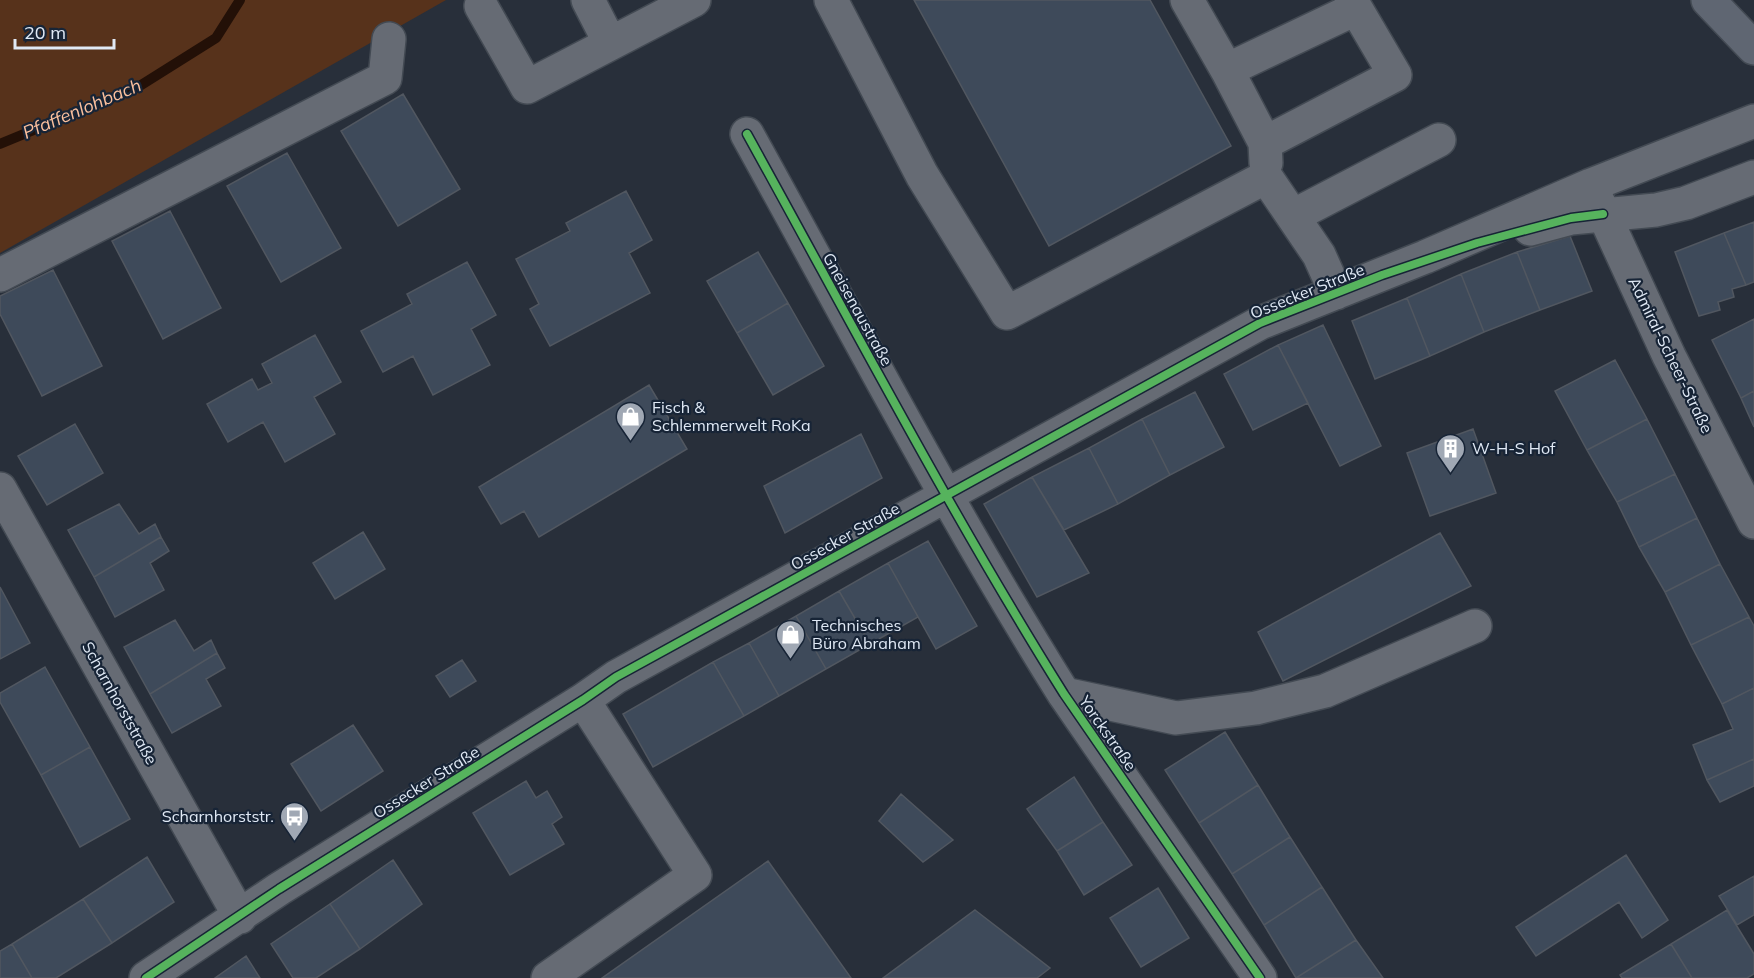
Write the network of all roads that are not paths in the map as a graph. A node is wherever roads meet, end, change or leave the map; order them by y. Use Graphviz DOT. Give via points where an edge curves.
graph roads {
  1 [pos="588,0"];
  2 [pos="694,0"];
  3 [pos="831,0"];
  4 [pos="1187,0"];
  5 [pos="1708,0"];
  6 [pos="1353,4"];
  7 [pos="481,6"];
  8 [pos="389,39"];
  9 [pos="610,43"];
  10 [pos="1754,48"];
  11 [pos="1227,70"];
  12 [pos="1754,121"];
  13 [pos="747,134"];
  14 [pos="1439,140"];
  15 [pos="1265,143"];
  16 [pos="1266,177"];
  17 [pos="1754,177"];
  18 [pos="1597,200"];
  19 [pos="1293,216"];
  20 [pos="0,275"];
  21 [pos="1336,293"];
  22 [pos="0,489"];
  23 [pos="946,496"];
  24 [pos="1754,522"];
  25 [pos="1475,626"];
  26 [pos="1064,694"];
  27 [pos="583,700"];
  28 [pos="240,917"];
  29 [pos="146,978"];
  30 [pos="548,978"];
  31 [pos="1260,978"];
  1 -- 9 [label="street"];
  2 -- 9 [label="street"];
  3 -- 16 [label="street" via="922,175 1007,313"];
  4 -- 11 [label="street"];
  5 -- 10 [label="main road"];
  6 -- 11 [label="street"];
  6 -- 15 [label="street" via="1395,75"];
  7 -- 9 [label="street" via="527,87"];
  8 -- 20 [label="street" via="385,78"];
  11 -- 15 [label="street"];
  12 -- 18 [label="street, Ossecker Straße"];
  13 -- 23 [label="street, Gneisenaustraße"];
  14 -- 19 [label="street"];
  15 -- 16 [label="street"];
  16 -- 19 [label="street"];
  17 -- 18 [label="street, Ossecker Straße" via="1666,208 1625,213"];
  18 -- 21 [label="street, Ossecker Straße" via="1570,218 1477,243"];
  18 -- 24 [label="street, Admiral-Scheer-Straße" via="1669,356"];
  19 -- 21 [label="street" via="1319,255"];
  21 -- 23 [label="street, Ossecker Straße" via="1260,323"];
  22 -- 28 [label="street, Scharnhorststraße"];
  23 -- 26 [label="street, Yorckstraße"];
  23 -- 27 [label="street, Ossecker Straße" via="616,677"];
  25 -- 26 [label="street" via="1325,691 1256,708 1176,718"];
  26 -- 31 [label="street, Yorckstraße"];
  27 -- 28 [label="street, Ossecker Straße"];
  27 -- 30 [label="street" via="695,875"];
  28 -- 29 [label="street, Ossecker Straße"];
}
